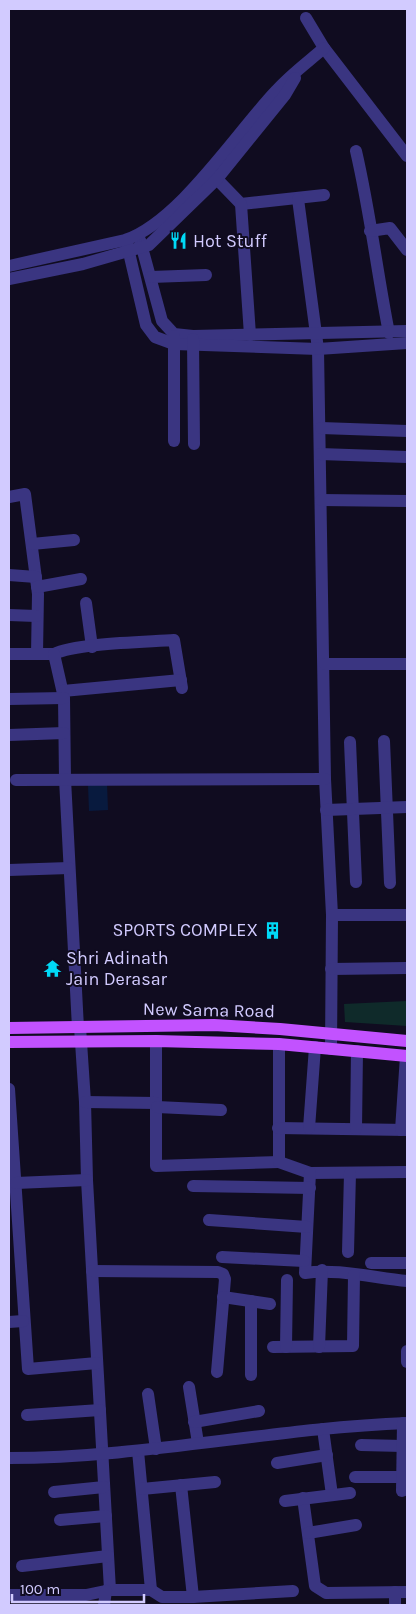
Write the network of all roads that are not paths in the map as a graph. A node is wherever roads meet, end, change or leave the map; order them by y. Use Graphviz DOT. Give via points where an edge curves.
graph roads {
  1 [pos="306,18"];
  2 [pos="324,48"];
  3 [pos="356,151"];
  4 [pos="407,156"];
  5 [pos="212,174"];
  6 [pos="324,195"];
  7 [pos="298,198"];
  8 [pos="241,204"];
  9 [pos="370,231"];
  10 [pos="139,235"];
  11 [pos="128,246"];
  12 [pos="143,248"];
  13 [pos="407,250"];
  14 [pos="9,266"];
  15 [pos="206,275"];
  16 [pos="151,277"];
  17 [pos="9,279"];
  18 [pos="407,331"];
  19 [pos="389,332"];
  20 [pos="318,334"];
  21 [pos="250,335"];
  22 [pos="174,339"];
  23 [pos="193,341"];
  24 [pos="407,343"];
  25 [pos="318,350"];
  26 [pos="320,428"];
  27 [pos="407,431"];
  28 [pos="174,441"];
  29 [pos="194,444"];
  30 [pos="320,454"];
  31 [pos="407,457"];
  32 [pos="9,497"];
  33 [pos="321,500"];
  34 [pos="407,501"];
  35 [pos="74,540"];
  36 [pos="32,544"];
  37 [pos="9,575"];
  38 [pos="81,579"];
  39 [pos="37,582"];
  40 [pos="86,603"];
  41 [pos="9,615"];
  42 [pos="36,616"];
  43 [pos="92,646"];
  44 [pos="9,654"];
  45 [pos="37,654"];
  46 [pos="54,654"];
  47 [pos="325,664"];
  48 [pos="407,664"];
  49 [pos="64,694"];
  50 [pos="9,699"];
  51 [pos="64,733"];
  52 [pos="9,735"];
  53 [pos="350,742"];
  54 [pos="384,742"];
  55 [pos="65,779"];
  56 [pos="325,779"];
  57 [pos="16,780"];
  58 [pos="407,807"];
  59 [pos="386,808"];
  60 [pos="326,810"];
  61 [pos="352,810"];
  62 [pos="69,868"];
  63 [pos="9,870"];
  64 [pos="356,882"];
  65 [pos="390,883"];
  66 [pos="332,915"];
  67 [pos="407,915"];
  68 [pos="407,968"];
  69 [pos="331,969"];
  70 [pos="9,1028"];
  71 [pos="79,1028"];
  72 [pos="331,1034"];
  73 [pos="82,1041"];
  74 [pos="156,1041"];
  75 [pos="407,1041"];
  76 [pos="9,1042"];
  77 [pos="279,1044"];
  78 [pos="316,1047"];
  79 [pos="331,1049"];
  80 [pos="357,1051"];
  81 [pos="407,1056"];
  82 [pos="9,1089"];
  83 [pos="85,1102"];
  84 [pos="157,1105"];
  85 [pos="9,1110"];
  86 [pos="221,1110"];
  87 [pos="278,1128"];
  88 [pos="309,1128"];
  89 [pos="356,1129"];
  90 [pos="404,1130"];
  91 [pos="280,1162"];
  92 [pos="407,1172"];
  93 [pos="310,1173"];
  94 [pos="350,1173"];
  95 [pos="13,1175"];
  96 [pos="87,1180"];
  97 [pos="193,1186"];
  98 [pos="310,1188"];
  99 [pos="13,1218"];
  100 [pos="209,1220"];
  101 [pos="307,1227"];
  102 [pos="348,1252"];
  103 [pos="222,1257"];
  104 [pos="304,1261"];
  105 [pos="372,1263"];
  106 [pos="407,1263"];
  107 [pos="322,1270"];
  108 [pos="92,1271"];
  109 [pos="354,1276"];
  110 [pos="287,1280"];
  111 [pos="407,1281"];
  112 [pos="224,1296"];
  113 [pos="251,1301"];
  114 [pos="270,1304"];
  115 [pos="23,1321"];
  116 [pos="9,1322"];
  117 [pos="273,1347"];
  118 [pos="286,1347"];
  119 [pos="318,1347"];
  120 [pos="407,1352"];
  121 [pos="407,1362"];
  122 [pos="97,1363"];
  123 [pos="216,1372"];
  124 [pos="251,1375"];
  125 [pos="189,1387"];
  126 [pos="148,1394"];
  127 [pos="100,1410"];
  128 [pos="259,1411"];
  129 [pos="27,1416"];
  130 [pos="194,1422"];
  131 [pos="405,1423"];
  132 [pos="323,1429"];
  133 [pos="198,1443"];
  134 [pos="361,1446"];
  135 [pos="403,1446"];
  136 [pos="156,1449"];
  137 [pos="138,1451"];
  138 [pos="102,1455"];
  139 [pos="327,1456"];
  140 [pos="9,1458"];
  141 [pos="277,1463"];
  142 [pos="355,1477"];
  143 [pos="402,1477"];
  144 [pos="215,1482"];
  145 [pos="181,1485"];
  146 [pos="104,1487"];
  147 [pos="142,1489"];
  148 [pos="402,1491"];
  149 [pos="54,1492"];
  150 [pos="350,1493"];
  151 [pos="332,1495"];
  152 [pos="304,1498"];
  153 [pos="285,1501"];
  154 [pos="106,1516"];
  155 [pos="60,1520"];
  156 [pos="356,1525"];
  157 [pos="308,1533"];
  158 [pos="108,1556"];
  159 [pos="22,1566"];
  160 [pos="151,1590"];
  161 [pos="108,1591"];
  162 [pos="293,1591"];
  163 [pos="9,1595"];
  164 [pos="193,1597"];
  165 [pos="399,1597"];
  166 [pos="262,1599"];
  167 [pos="356,1599"];
  168 [pos="85,1600"];
  169 [pos="161,1601"];
  170 [pos="104,1605"];
  1 -- 2 [label="street"];
  2 -- 4 [label="street"];
  2 -- 5 [label="street" via="299,69 285,96"];
  3 -- 9 [label="street"];
  5 -- 8 [label="street"];
  5 -- 10 [label="street"];
  5 -- 12 [label="street"];
  6 -- 7 [label="street"];
  7 -- 8 [label="street"];
  7 -- 20 [label="street"];
  8 -- 21 [label="street"];
  9 -- 13 [label="street" via="390,228"];
  9 -- 19 [label="street"];
  10 -- 11 [label="street"];
  10 -- 12 [label="street"];
  11 -- 12 [label="street"];
  11 -- 14 [label="street"];
  11 -- 17 [label="street"];
  11 -- 22 [label="street" via="146,325 155,337"];
  12 -- 16 [label="street"];
  15 -- 16 [label="street"];
  16 -- 22 [label="street" via="162,321"];
  18 -- 19 [label="street"];
  19 -- 20 [label="street"];
  20 -- 21 [label="street"];
  20 -- 25 [label="street"];
  21 -- 23 [label="street"];
  22 -- 23 [label="street"];
  22 -- 28 [label="street"];
  23 -- 25 [label="street"];
  23 -- 29 [label="street"];
  24 -- 25 [label="street"];
  25 -- 26 [label="street"];
  26 -- 27 [label="street"];
  26 -- 30 [label="street"];
  30 -- 31 [label="street"];
  30 -- 33 [label="street"];
  32 -- 36 [label="street" via="25,494"];
  33 -- 34 [label="street"];
  33 -- 47 [label="street"];
  35 -- 36 [label="street"];
  36 -- 39 [label="street"];
  37 -- 39 [label="street"];
  38 -- 39 [label="street"];
  39 -- 42 [label="street"];
  40 -- 43 [label="street"];
  41 -- 42 [label="street"];
  42 -- 45 [label="street"];
  43 -- 46 [label="street"];
  43 -- 49 [label="street" via="174,640 181,684"];
  44 -- 45 [label="street"];
  45 -- 46 [label="street"];
  46 -- 49 [label="street"];
  47 -- 48 [label="street"];
  47 -- 56 [label="street"];
  49 -- 50 [label="street"];
  49 -- 51 [label="street"];
  51 -- 52 [label="street"];
  51 -- 55 [label="street"];
  53 -- 61 [label="street"];
  54 -- 59 [label="street"];
  55 -- 56 [label="street"];
  55 -- 57 [label="street"];
  55 -- 62 [label="street"];
  56 -- 60 [label="street"];
  58 -- 59 [label="street"];
  59 -- 61 [label="street"];
  59 -- 65 [label="street"];
  60 -- 61 [label="street"];
  60 -- 66 [label="street"];
  61 -- 64 [label="street"];
  62 -- 63 [label="street"];
  62 -- 71 [label="street"];
  66 -- 67 [label="street"];
  66 -- 69 [label="street"];
  68 -- 69 [label="street"];
  69 -- 72 [label="street"];
  70 -- 71 [label="main road, New Sama Road"];
  71 -- 72 [label="main road, New Sama Road" via="214,1025"];
  71 -- 73 [label="street"];
  72 -- 75 [label="main road, New Sama Road"];
  72 -- 79 [label="street"];
  73 -- 74 [label="main road, New Sama Road"];
  73 -- 76 [label="main road, New Sama Road"];
  73 -- 83 [label="street"];
  74 -- 77 [label="main road, New Sama Road"];
  74 -- 84 [label="street"];
  77 -- 78 [label="main road, New Sama Road"];
  77 -- 87 [label="street"];
  78 -- 79 [label="main road, New Sama Road"];
  78 -- 88 [label="street"];
  79 -- 80 [label="main road, New Sama Road"];
  80 -- 81 [label="main road, New Sama Road"];
  80 -- 89 [label="street"];
  81 -- 90 [label="street"];
  82 -- 85 [label="street"];
  83 -- 84 [label="street"];
  83 -- 96 [label="street"];
  84 -- 86 [label="street"];
  84 -- 91 [label="street" via="156,1166"];
  85 -- 95 [label="street"];
  87 -- 88 [label="street"];
  87 -- 91 [label="street"];
  88 -- 89 [label="street"];
  89 -- 90 [label="street"];
  91 -- 93 [label="street"];
  92 -- 94 [label="street"];
  93 -- 94 [label="street"];
  93 -- 98 [label="street"];
  94 -- 102 [label="street"];
  95 -- 96 [label="street"];
  95 -- 99 [label="street"];
  96 -- 108 [label="street"];
  97 -- 98 [label="street"];
  98 -- 101 [label="street"];
  99 -- 115 [label="street"];
  100 -- 101 [label="street"];
  101 -- 104 [label="street"];
  103 -- 104 [label="street"];
  104 -- 107 [label="street" via="305,1273"];
  105 -- 106 [label="street"];
  107 -- 109 [label="street"];
  107 -- 119 [label="street"];
  108 -- 112 [label="street" via="218,1272 225,1279"];
  108 -- 122 [label="street"];
  109 -- 111 [label="street"];
  109 -- 119 [label="street" via="353,1346"];
  110 -- 118 [label="street"];
  112 -- 113 [label="street"];
  112 -- 123 [label="street"];
  113 -- 114 [label="street"];
  113 -- 124 [label="street"];
  115 -- 116 [label="street"];
  115 -- 122 [label="street" via="28,1369"];
  117 -- 118 [label="street"];
  118 -- 119 [label="street"];
  120 -- 121 [label="street"];
  122 -- 127 [label="street"];
  125 -- 130 [label="street"];
  126 -- 136 [label="street"];
  127 -- 129 [label="street"];
  127 -- 138 [label="street"];
  128 -- 130 [label="street"];
  130 -- 133 [label="street"];
  131 -- 132 [label="street"];
  131 -- 135 [label="street"];
  132 -- 133 [label="street"];
  132 -- 139 [label="street"];
  133 -- 136 [label="street"];
  134 -- 135 [label="street"];
  135 -- 143 [label="street"];
  136 -- 137 [label="street"];
  137 -- 138 [label="street"];
  137 -- 147 [label="street"];
  138 -- 140 [label="street"];
  138 -- 146 [label="street"];
  139 -- 141 [label="street"];
  139 -- 151 [label="street"];
  142 -- 143 [label="street"];
  143 -- 148 [label="street"];
  144 -- 145 [label="street"];
  145 -- 147 [label="street"];
  145 -- 164 [label="street"];
  146 -- 149 [label="street"];
  146 -- 154 [label="street"];
  147 -- 160 [label="street"];
  150 -- 151 [label="street"];
  151 -- 152 [label="street"];
  152 -- 153 [label="street"];
  152 -- 157 [label="street"];
  154 -- 155 [label="street"];
  154 -- 158 [label="street"];
  156 -- 157 [label="street"];
  157 -- 167 [label="street" via="314,1586 326,1593"];
  158 -- 159 [label="street"];
  158 -- 161 [label="street"];
  160 -- 161 [label="street"];
  160 -- 169 [label="street"];
  161 -- 168 [label="street"];
  161 -- 170 [label="street"];
  162 -- 166 [label="street"];
  163 -- 168 [label="street"];
  164 -- 166 [label="street"];
  164 -- 169 [label="street"];
  165 -- 167 [label="street"];
}
